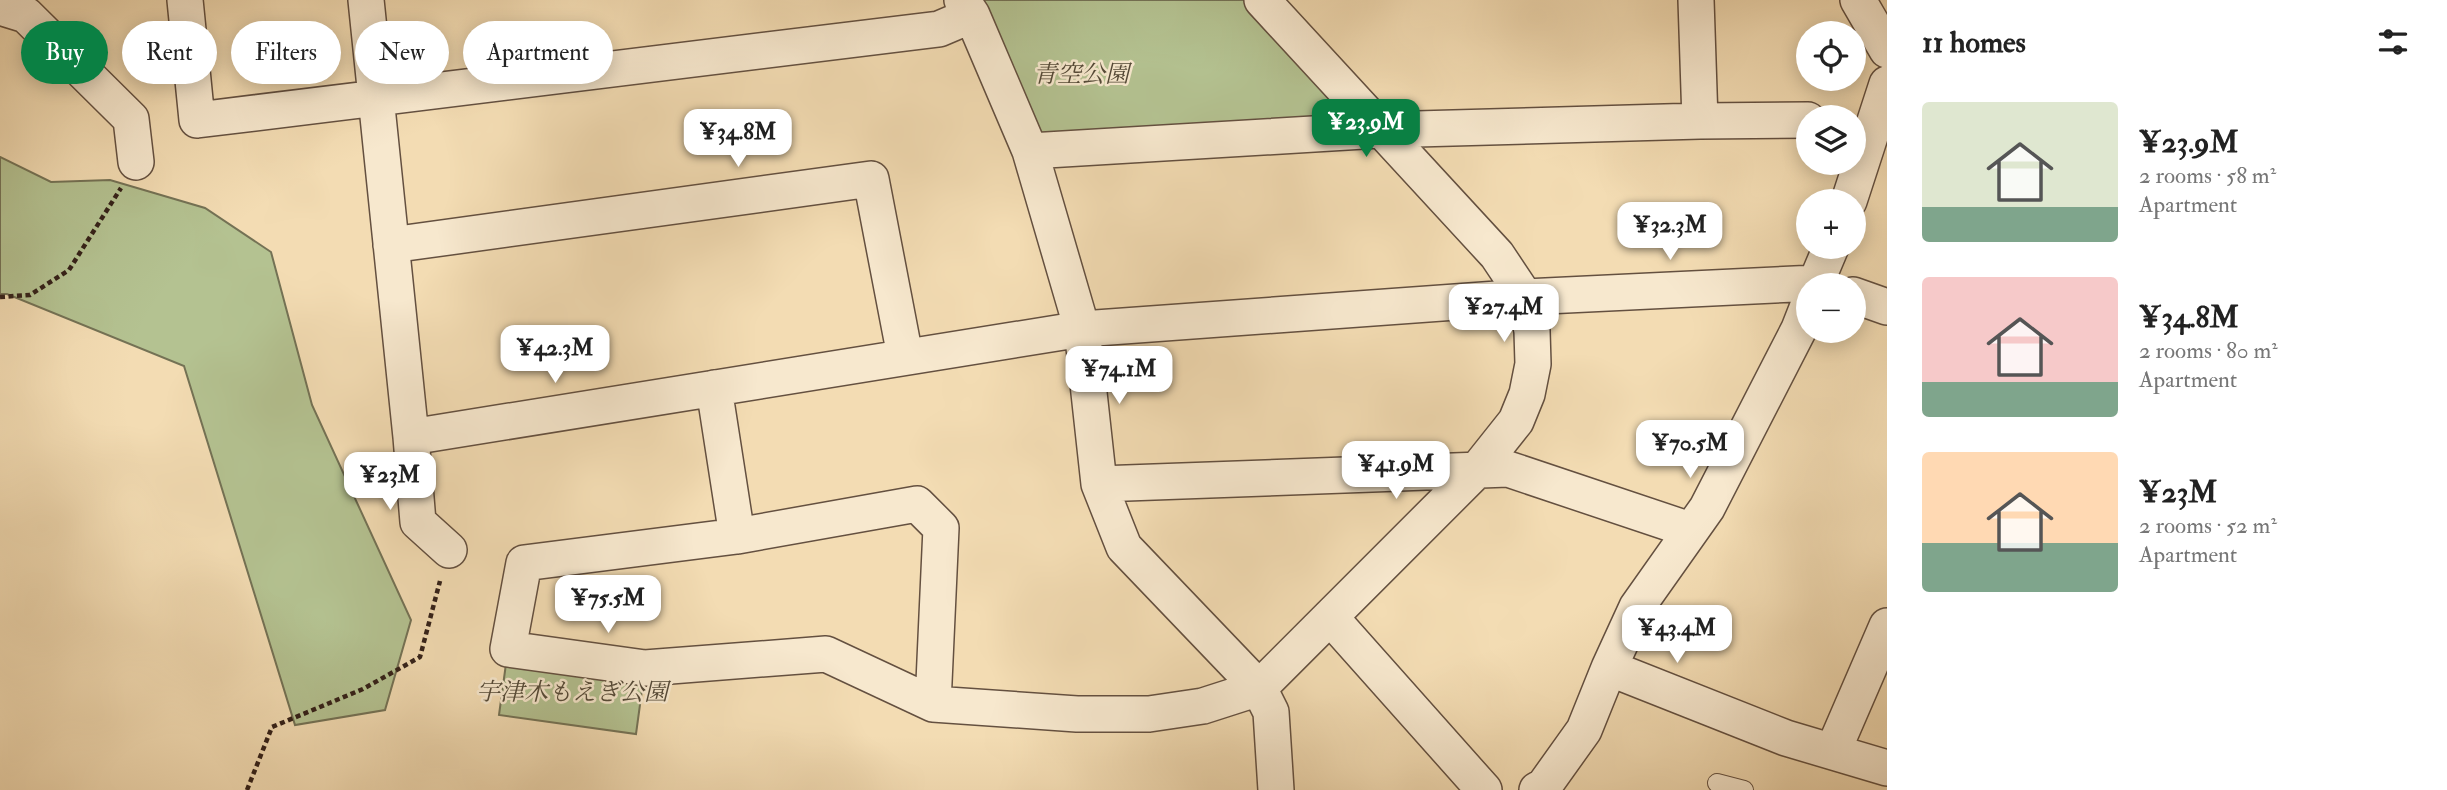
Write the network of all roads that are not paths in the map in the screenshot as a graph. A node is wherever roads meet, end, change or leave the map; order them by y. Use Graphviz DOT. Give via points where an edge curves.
graph roads {
  1 [pos="185,0"];
  2 [pos="366,0"];
  3 [pos="1262,0"];
  4 [pos="1696,0"];
  5 [pos="1858,0"];
  6 [pos="0,7"];
  7 [pos="967,7"];
  8 [pos="1887,50"];
  9 [pos="1887,84"];
  10 [pos="377,100"];
  11 [pos="1866,117"];
  12 [pos="1796,120"];
  13 [pos="1700,121"];
  14 [pos="1380,130"];
  15 [pos="1030,151"];
  16 [pos="136,162"];
  17 [pos="391,245"];
  18 [pos="1796,290"];
  19 [pos="1525,297"];
  20 [pos="1866,300"];
  21 [pos="1887,307"];
  22 [pos="1082,329"];
  23 [pos="1796,335"];
  24 [pos="905,356"];
  25 [pos="714,388"];
  26 [pos="411,437"];
  27 [pos="1477,470"];
  28 [pos="1099,484"];
  29 [pos="1690,530"];
  30 [pos="737,536"];
  31 [pos="449,550"];
  32 [pos="1330,617"];
  33 [pos="1887,626"];
  34 [pos="1609,668"];
  35 [pos="1259,688"];
  36 [pos="933,704"];
  37 [pos="1833,751"];
  38 [pos="1887,768"];
  39 [pos="1717,783"];
  40 [pos="1276,790"];
  41 [pos="1484,790"];
  42 [pos="1536,790"];
  43 [pos="1744,790"];
  1 -- 10 [label="street" via="197,120"];
  2 -- 10 [label="street"];
  3 -- 14 [label="street"];
  4 -- 13 [label="street"];
  5 -- 8 [label="street"];
  6 -- 16 [label="street" via="26,15 131,119"];
  7 -- 10 [label="street" via="939,29"];
  7 -- 15 [label="street"];
  9 -- 11 [label="street"];
  10 -- 17 [label="street"];
  12 -- 13 [label="street"];
  13 -- 14 [label="street"];
  14 -- 15 [label="street"];
  14 -- 19 [label="street" via="1497,255"];
  15 -- 22 [label="street"];
  17 -- 24 [label="street" via="871,179"];
  17 -- 26 [label="street"];
  18 -- 19 [label="street"];
  19 -- 22 [label="street"];
  19 -- 27 [label="street" via="1532,342 1527,394 1516,421"];
  20 -- 21 [label="street"];
  22 -- 24 [label="street"];
  22 -- 28 [label="street"];
  23 -- 29 [label="street" via="1707,508"];
  24 -- 25 [label="street"];
  25 -- 26 [label="street"];
  25 -- 30 [label="street"];
  26 -- 31 [label="street" via="418,522"];
  27 -- 28 [label="street"];
  27 -- 29 [label="street" via="1508,469"];
  27 -- 32 [label="street"];
  28 -- 35 [label="street" via="1124,547"];
  29 -- 34 [label="street" via="1637,607"];
  30 -- 36 [label="street" via="917,504 941,528"];
  30 -- 36 [label="street" via="524,563 508,649 645,668 826,653"];
  32 -- 35 [label="street"];
  32 -- 41 [label="street"];
  33 -- 37 [label="street"];
  34 -- 37 [label="street" via="1786,738"];
  34 -- 42 [label="street" via="1584,730 1544,786"];
  35 -- 36 [label="street" via="1203,706 1149,714"];
  35 -- 40 [label="street" via="1271,712"];
  37 -- 38 [label="street"];
  39 -- 43 [label="lane"];
}
